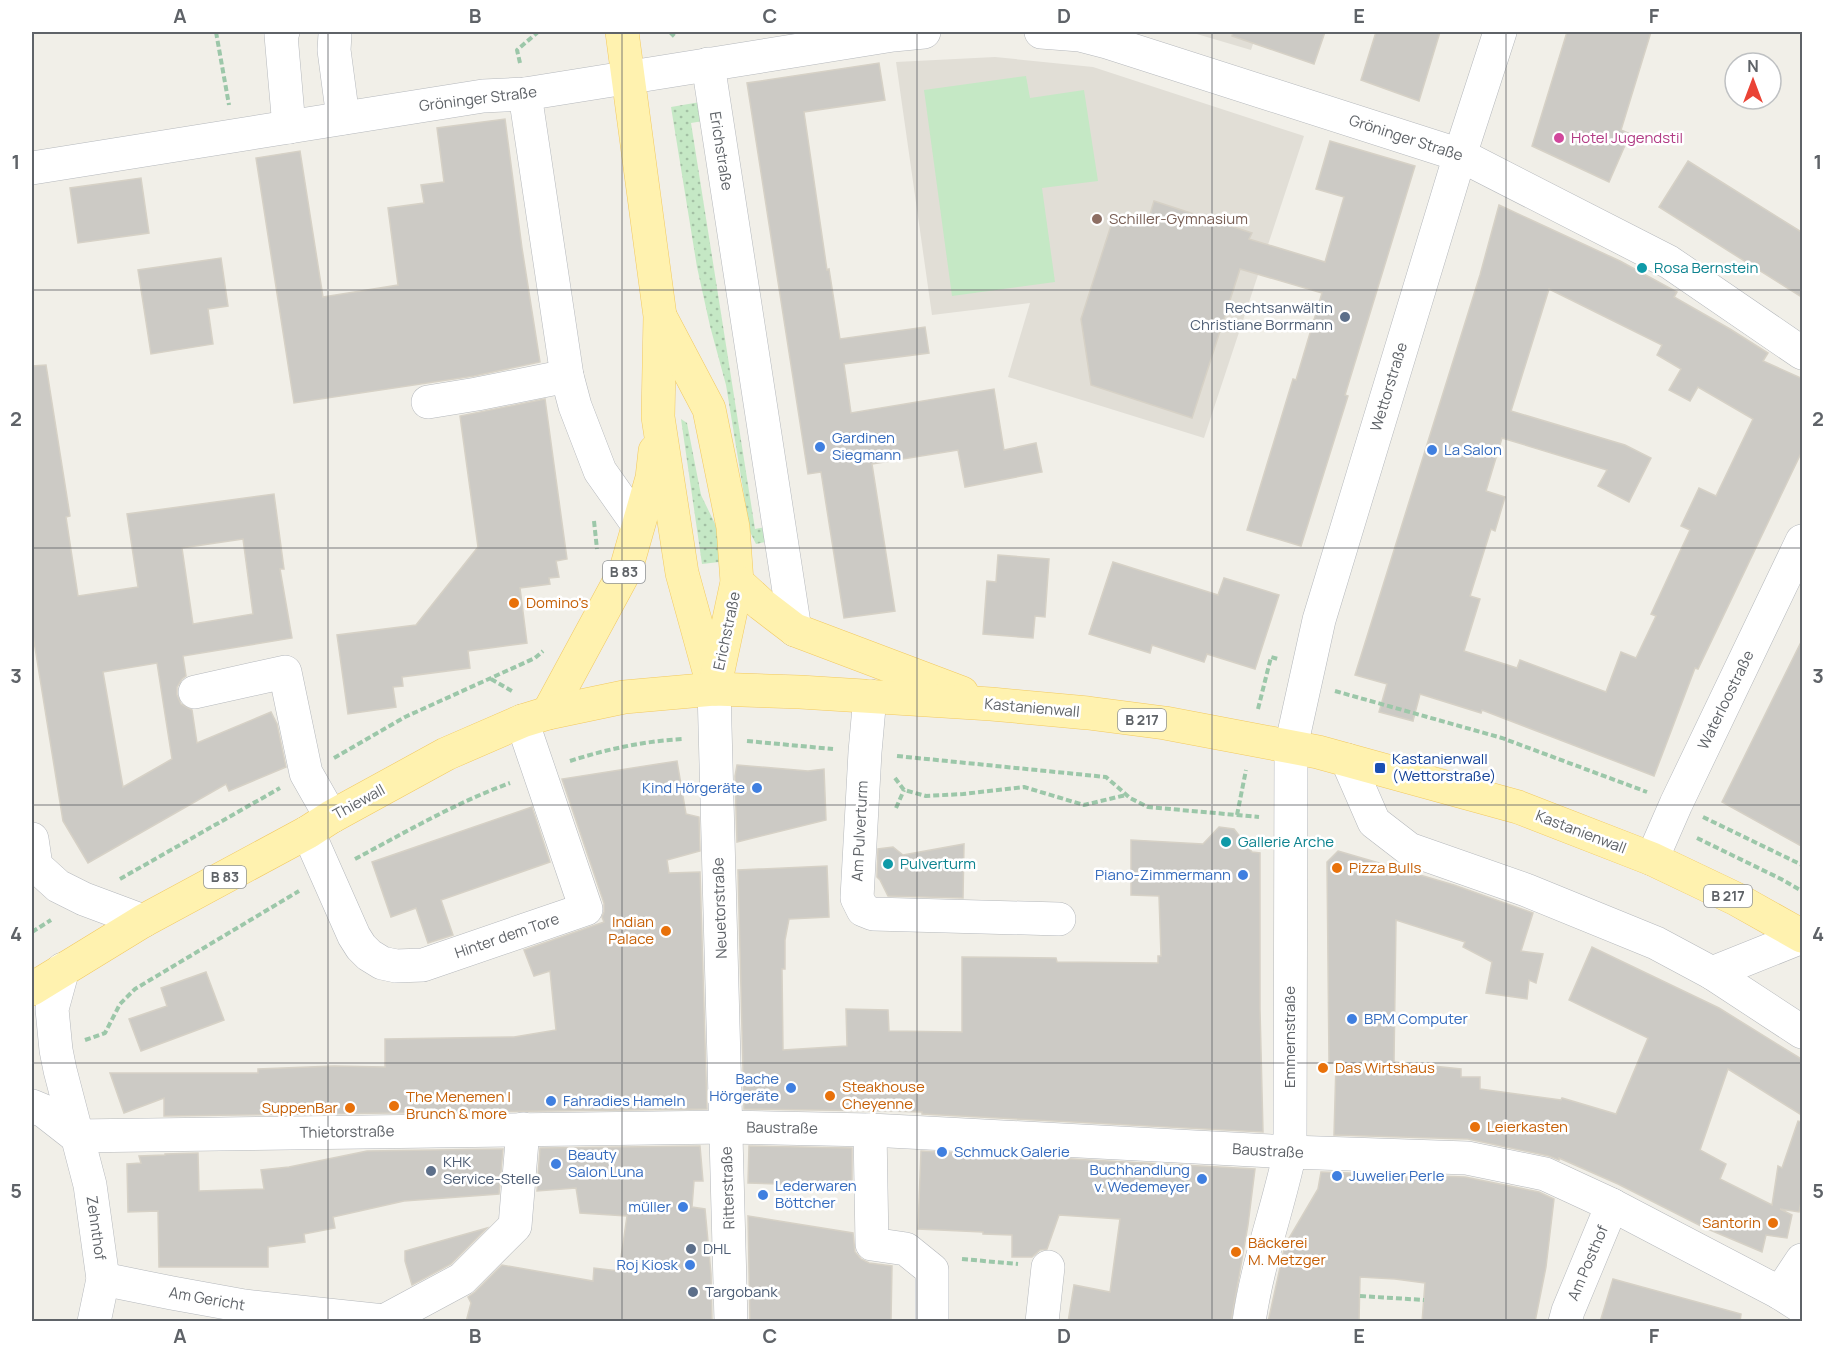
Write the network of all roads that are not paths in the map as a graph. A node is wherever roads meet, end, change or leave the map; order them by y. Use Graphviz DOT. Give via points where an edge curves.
graph roads {
  1 [pos="283,32"];
  2 [pos="622,32"];
  3 [pos="924,32"];
  4 [pos="1041,32"];
  5 [pos="1500,32"];
  6 [pos="335,34"];
  7 [pos="708,64"];
  8 [pos="628,77"];
  9 [pos="525,94"];
  10 [pos="343,118"];
  11 [pos="290,127"];
  12 [pos="1460,155"];
  13 [pos="32,168"];
  14 [pos="660,316"];
  15 [pos="1803,353"];
  16 [pos="567,376"];
  17 [pos="428,402"];
  18 [pos="658,417"];
  19 [pos="638,525"];
  20 [pos="1803,541"];
  21 [pos="737,582"];
  22 [pos="795,630"];
  23 [pos="714,690"];
  24 [pos="195,692"];
  25 [pos="870,696"];
  26 [pos="991,704"];
  27 [pos="535,717"];
  28 [pos="1291,747"];
  29 [pos="1347,760"];
  30 [pos="320,824"];
  31 [pos="32,839"];
  32 [pos="1652,859"];
  33 [pos="1059,919"];
  34 [pos="143,921"];
  35 [pos="1803,937"];
  36 [pos="63,969"];
  37 [pos="1712,973"];
  38 [pos="32,988"];
  39 [pos="1803,1032"];
  40 [pos="32,1106"];
  41 [pos="726,1127"];
  42 [pos="523,1129"];
  43 [pos="870,1130"];
  44 [pos="76,1136"];
  45 [pos="1290,1152"];
  46 [pos="1612,1205"];
  47 [pos="1803,1260"];
  48 [pos="1048,1267"];
  49 [pos="103,1279"];
  50 [pos="1791,1300"];
  51 [pos="384,1321"];
  52 [pos="94,1322"];
  53 [pos="731,1322"];
  54 [pos="932,1322"];
  55 [pos="1042,1322"];
  56 [pos="1249,1322"];
  57 [pos="1565,1322"];
  1 -- 11 [label="street"];
  2 -- 8 [label="main road, Erichstraße / B 83"];
  3 -- 7 [label="street, Gröninger Straße"];
  4 -- 12 [label="street, Gröninger Straße" via="1107,42"];
  5 -- 12 [label="street, Wettorstraße"];
  6 -- 10 [label="street"];
  7 -- 8 [label="street, Gröninger Straße"];
  7 -- 22 [label="street, Erichstraße"];
  8 -- 9 [label="street, Gröninger Straße"];
  8 -- 14 [label="main road, Erichstraße / B 83"];
  9 -- 10 [label="street, Gröninger Straße" via="483,96"];
  9 -- 16 [label="street"];
  10 -- 11 [label="street, Gröninger Straße"];
  11 -- 13 [label="street, Gröninger Straße"];
  12 -- 15 [label="street, Gröninger Straße" via="1669,262"];
  12 -- 28 [label="street, Wettorstraße" via="1319,620"];
  14 -- 18 [label="main road, Erichstraße / B 83"];
  14 -- 21 [label="main road, Erichstraße / B 83" via="709,409 733,527"];
  16 -- 17 [label="street"];
  16 -- 19 [label="street" via="600,471"];
  18 -- 19 [label="main road, B 83" via="652,478"];
  18 -- 23 [label="main road, Erichstraße / B 83" via="682,573"];
  19 -- 27 [label="main road, B 83" via="626,569"];
  20 -- 32 [label="street, Waterloostraße"];
  21 -- 22 [label="main road"];
  21 -- 23 [label="main road, Erichstraße / B 83"];
  22 -- 26 [label="main road"];
  23 -- 25 [label="main road, Kastanienwall / B 217"];
  23 -- 27 [label="main road, Thiewall / B 83" via="624,697"];
  23 -- 41 [label="street, Neuetorstraße"];
  24 -- 30 [label="street" via="285,672"];
  25 -- 26 [label="main road, Kastanienwall / B 217"];
  25 -- 33 [label="street, Am Pulverturm" via="871,753 857,898 863,910 873,914"];
  26 -- 28 [label="main road, Kastanienwall / B 217" via="1165,723"];
  27 -- 30 [label="main road, Thiewall / B 83" via="446,754"];
  27 -- 30 [label="street, Hinter dem Tore" via="586,909 423,965 382,963 369,955 354,936"];
  28 -- 29 [label="main road, Kastanienwall / B 217"];
  28 -- 45 [label="street, Emmernstraße"];
  29 -- 32 [label="main road, Kastanienwall / B 217" via="1518,807"];
  29 -- 37 [label="street" via="1374,822 1409,849 1645,938"];
  30 -- 34 [label="main road, Thiewall / B 83"];
  31 -- 34 [label="street" via="36,866 58,886 84,900"];
  32 -- 35 [label="main road, Kastanienwall / B 217"];
  34 -- 36 [label="main road, Thiewall / B 83"];
  35 -- 37 [label="street, Kastanienwall"];
  36 -- 38 [label="main road, Thiewall / B 83"];
  36 -- 44 [label="street, Zehnthof" via="52,1009 56,1050"];
  37 -- 39 [label="street"];
  40 -- 44 [label="street"];
  41 -- 42 [label="street, Thietorstraße"];
  41 -- 43 [label="street, Baustraße"];
  41 -- 53 [label="street, Ritterstraße"];
  42 -- 44 [label="street, Thietorstraße"];
  42 -- 51 [label="street" via="515,1226 462,1279"];
  43 -- 45 [label="street, Baustraße"];
  43 -- 54 [label="street" via="872,1244 906,1249 932,1270"];
  44 -- 49 [label="street, Zehnthof" via="90,1185"];
  45 -- 46 [label="street, Baustraße" via="1467,1158 1545,1174"];
  45 -- 56 [label="street, Emmernstraße" via="1253,1292"];
  46 -- 50 [label="street, Baustraße"];
  46 -- 57 [label="street, Am Posthof"];
  47 -- 50 [label="street, Baustraße"];
  48 -- 55 [label="street"];
  49 -- 51 [label="street, Am Gericht" via="244,1306"];
  49 -- 52 [label="street, Zehnthof"];
}
